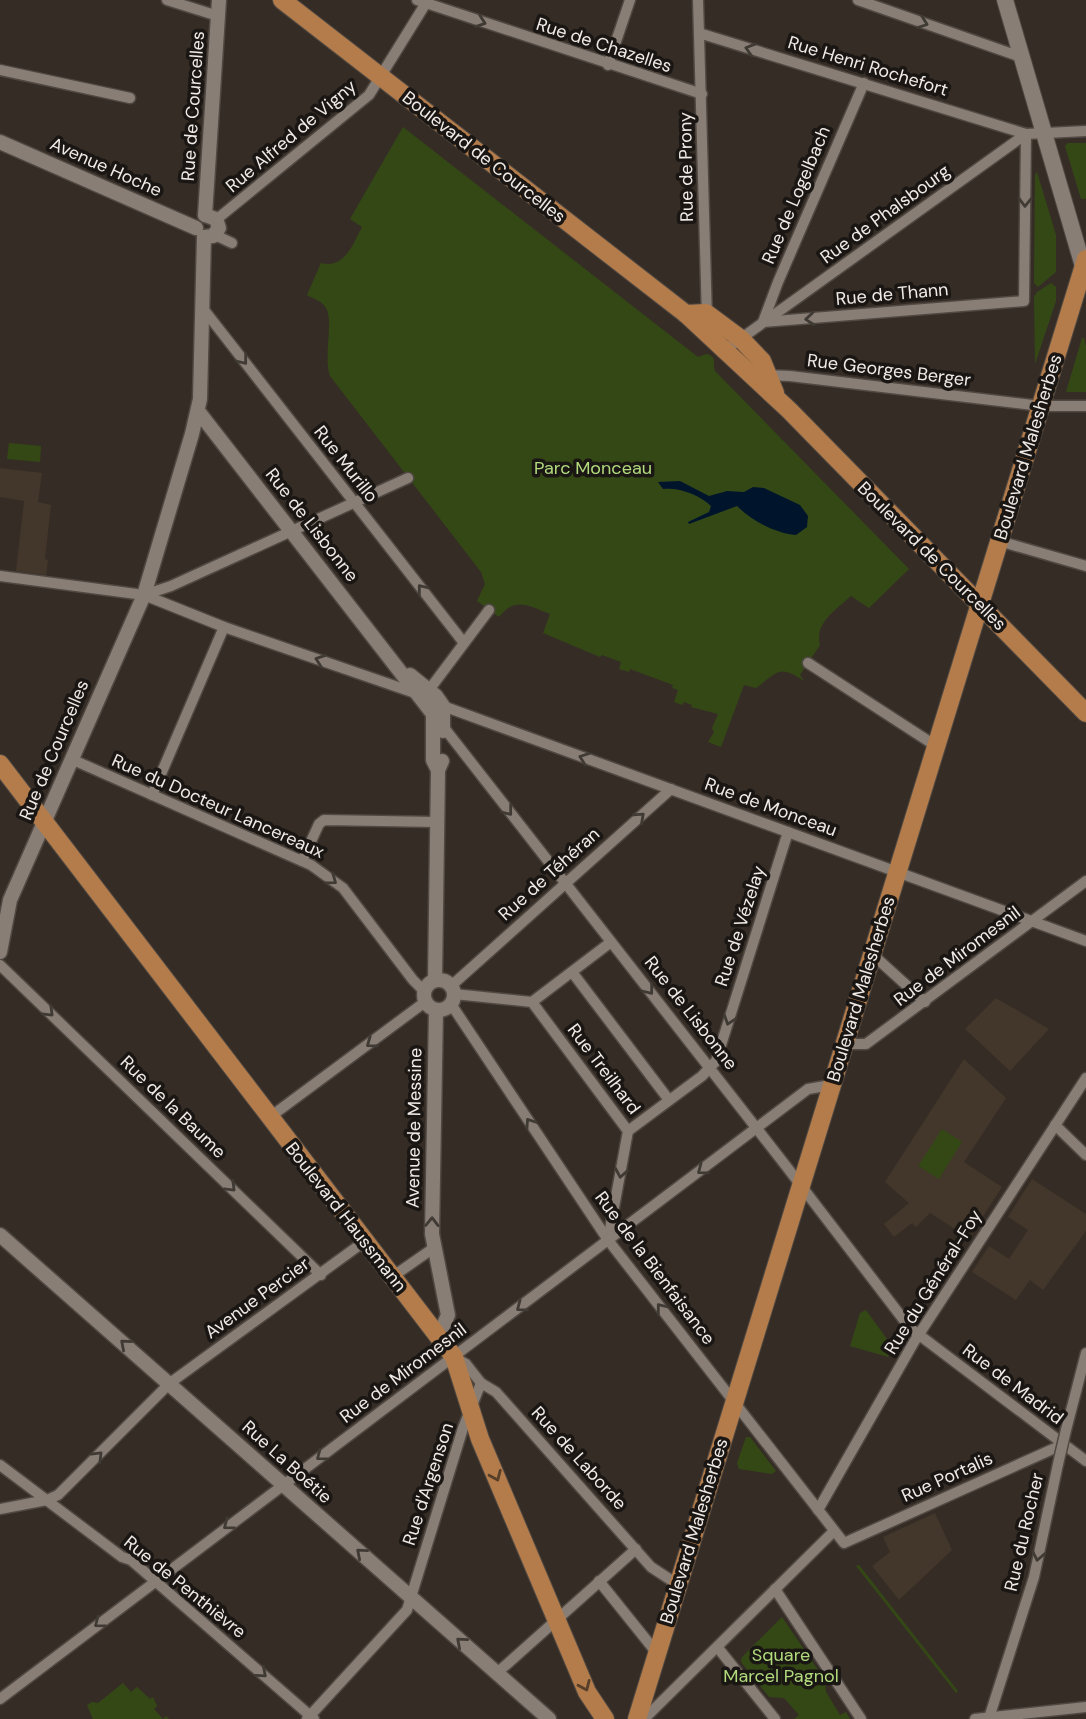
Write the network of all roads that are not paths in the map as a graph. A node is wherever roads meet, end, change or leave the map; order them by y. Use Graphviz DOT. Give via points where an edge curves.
graph roads {
  1 [pos="167,0"];
  2 [pos="219,0"];
  3 [pos="282,0"];
  4 [pos="630,0"];
  5 [pos="698,0"];
  6 [pos="858,0"];
  7 [pos="1005,0"];
  8 [pos="421,2"];
  9 [pos="218,16"];
  10 [pos="699,33"];
  11 [pos="1021,57"];
  12 [pos="608,65"];
  13 [pos="0,70"];
  14 [pos="382,77"];
  15 [pos="864,83"];
  16 [pos="702,94"];
  17 [pos="130,98"];
  18 [pos="1086,131"];
  19 [pos="1043,132"];
  20 [pos="1026,134"];
  21 [pos="0,142"];
  22 [pos="211,217"];
  23 [pos="205,233"];
  24 [pos="232,243"];
  25 [pos="1085,268"];
  26 [pos="201,306"];
  27 [pos="706,313"];
  28 [pos="686,314"];
  29 [pos="763,322"];
  30 [pos="707,334"];
  31 [pos="741,339"];
  32 [pos="725,350"];
  33 [pos="759,375"];
  34 [pos="1032,405"];
  35 [pos="1086,406"];
  36 [pos="198,411"];
  37 [pos="408,478"];
  38 [pos="355,503"];
  39 [pos="293,530"];
  40 [pos="999,541"];
  41 [pos="1086,566"];
  42 [pos="0,576"];
  43 [pos="137,598"];
  44 [pos="979,603"];
  45 [pos="489,610"];
  46 [pos="224,627"];
  47 [pos="464,643"];
  48 [pos="808,663"];
  49 [pos="424,692"];
  50 [pos="438,710"];
  51 [pos="1086,713"];
  52 [pos="443,727"];
  53 [pos="936,746"];
  54 [pos="71,758"];
  55 [pos="0,764"];
  56 [pos="438,769"];
  57 [pos="6,778"];
  58 [pos="671,789"];
  59 [pos="152,795"];
  60 [pos="44,821"];
  61 [pos="437,822"];
  62 [pos="788,832"];
  63 [pos="302,861"];
  64 [pos="897,871"];
  65 [pos="1086,881"];
  66 [pos="565,884"];
  67 [pos="1033,921"];
  68 [pos="1086,941"];
  69 [pos="611,942"];
  70 [pos="0,951"];
  71 [pos="872,954"];
  72 [pos="0,965"];
  73 [pos="572,972"];
  74 [pos="452,994"];
  75 [pos="430,996"];
  76 [pos="532,1002"];
  77 [pos="925,1002"];
  78 [pos="844,1044"];
  79 [pos="710,1069"];
  80 [pos="1086,1078"];
  81 [pos="831,1085"];
  82 [pos="669,1100"];
  83 [pos="270,1117"];
  84 [pos="1055,1125"];
  85 [pos="757,1129"];
  86 [pos="628,1131"];
  87 [pos="1086,1155"];
  88 [pos="801,1185"];
  89 [pos="0,1235"];
  90 [pos="608,1240"];
  91 [pos="365,1241"];
  92 [pos="435,1247"];
  93 [pos="321,1275"];
  94 [pos="392,1277"];
  95 [pos="919,1334"];
  96 [pos="439,1335"];
  97 [pos="1086,1353"];
  98 [pos="454,1357"];
  99 [pos="481,1382"];
  100 [pos="170,1383"];
  101 [pos="733,1401"];
  102 [pos="471,1413"];
  103 [pos="1064,1444"];
  104 [pos="1086,1461"];
  105 [pos="0,1465"];
  106 [pos="283,1484"];
  107 [pos="47,1500"];
  108 [pos="0,1509"];
  109 [pos="818,1510"];
  110 [pos="834,1531"];
  111 [pos="844,1543"];
  112 [pos="636,1549"];
  113 [pos="599,1580"];
  114 [pos="154,1582"];
  115 [pos="677,1584"];
  116 [pos="775,1589"];
  117 [pos="412,1598"];
  118 [pos="556,1618"];
  119 [pos="718,1648"];
  120 [pos="656,1652"];
  121 [pos="497,1673"];
  122 [pos="0,1699"];
  123 [pos="1086,1707"];
  124 [pos="1022,1717"];
  125 [pos="311,1718"];
  126 [pos="989,1718"];
  127 [pos="549,1719"];
  128 [pos="605,1719"];
  129 [pos="637,1719"];
  130 [pos="644,1719"];
  131 [pos="775,1719"];
  132 [pos="861,1719"];
  133 [pos="975,1719"];
  1 -- 9 [label="street"];
  2 -- 9 [label="street, Rue de Courcelles"];
  3 -- 14 [label="main road, Boulevard de Courcelles"];
  4 -- 12 [label="street"];
  5 -- 10 [label="street, Rue de Prony"];
  6 -- 11 [label="street, one-way"];
  7 -- 11 [label="main road"];
  8 -- 12 [label="street, Rue de Chazelles, one-way"];
  8 -- 14 [label="street, Rue Alfred de Vigny"];
  9 -- 22 [label="street, Rue de Courcelles"];
  15 -- 10 [label="street, Rue Henri Rochefort, one-way"];
  10 -- 16 [label="street, Rue de Prony"];
  11 -- 19 [label="main road"];
  12 -- 16 [label="street, Rue de Chazelles"];
  13 -- 17 [label="street"];
  14 -- 22 [label="street, Rue Alfred de Vigny" via="366,97"];
  14 -- 28 [label="main road, Boulevard de Courcelles"];
  15 -- 20 [label="street, Rue Henri Rochefort"];
  15 -- 29 [label="street, Rue de Logelbach"];
  16 -- 27 [label="street, Rue de Prony"];
  18 -- 19 [label="street"];
  19 -- 20 [label="street"];
  19 -- 25 [label="main road"];
  20 -- 29 [label="street, Rue de Phalsbourg"];
  20 -- 29 [label="street, Rue de Thann, one-way" via="1024,301"];
  21 -- 23 [label="street, Avenue Hoche"];
  22 -- 23 [label="street" via="198,220"];
  22 -- 23 [label="street, Rue de Courcelles" via="219,228"];
  23 -- 24 [label="street"];
  23 -- 26 [label="street"];
  25 -- 34 [label="main road, Boulevard Malesherbes"];
  26 -- 36 [label="street"];
  26 -- 38 [label="street, Rue Murillo, one-way"];
  27 -- 28 [label="main road"];
  27 -- 30 [label="street, Rue de Prony"];
  27 -- 31 [label="main road"];
  28 -- 30 [label="main road, Boulevard de Courcelles"];
  29 -- 31 [label="street, Rue de Phalsbourg"];
  30 -- 32 [label="main road, Boulevard de Courcelles"];
  31 -- 32 [label="street, Rue de Phalsbourg"];
  31 -- 33 [label="main road" via="762,361"];
  32 -- 33 [label="main road, Boulevard de Courcelles"];
  33 -- 34 [label="street, Rue Georges Berger"];
  33 -- 44 [label="main road, Boulevard de Courcelles" via="778,400"];
  34 -- 35 [label="street, Rue Georges Berger"];
  34 -- 40 [label="main road, Boulevard Malesherbes"];
  36 -- 39 [label="street, Rue de Lisbonne"];
  36 -- 43 [label="street, Rue de Courcelles" via="149,578"];
  37 -- 38 [label="street"];
  38 -- 39 [label="street"];
  47 -- 38 [label="street, Rue Murillo, one-way"];
  39 -- 43 [label="street"];
  39 -- 49 [label="street, Rue de Lisbonne" via="395,664"];
  40 -- 41 [label="street"];
  40 -- 44 [label="main road, Boulevard Malesherbes"];
  42 -- 43 [label="street"];
  43 -- 46 [label="street" via="165,603"];
  43 -- 54 [label="street, Rue de Courcelles"];
  44 -- 51 [label="main road, Boulevard de Courcelles"];
  44 -- 53 [label="main road, Boulevard Malesherbes"];
  45 -- 47 [label="street"];
  49 -- 46 [label="street, one-way"];
  46 -- 59 [label="street"];
  47 -- 49 [label="street"];
  48 -- 53 [label="street"];
  49 -- 50 [label="street, Rue de Lisbonne"];
  50 -- 52 [label="street, Avenue de Messine"];
  50 -- 56 [label="street, Avenue de Messine" via="433,760"];
  58 -- 50 [label="street, Rue de Monceau, one-way"];
  52 -- 56 [label="street, Avenue de Messine" via="443,760"];
  52 -- 66 [label="street, Rue de Lisbonne, one-way"];
  53 -- 64 [label="main road, Boulevard Malesherbes"];
  54 -- 59 [label="street, Rue du Docteur Lancereaux"];
  54 -- 60 [label="street, Rue de Courcelles"];
  55 -- 57 [label="main road, Boulevard Haussmann"];
  56 -- 61 [label="street, Avenue de Messine"];
  57 -- 60 [label="main road, Boulevard Haussmann"];
  58 -- 62 [label="street, Rue de Monceau"];
  66 -- 58 [label="street, Rue de Téhéran, one-way"];
  59 -- 63 [label="street, Rue du Docteur Lancereaux"];
  60 -- 70 [label="street, Rue de Courcelles" via="10,900"];
  60 -- 83 [label="main road, Boulevard Haussmann"];
  61 -- 63 [label="street" via="324,820"];
  61 -- 75 [label="street, Avenue de Messine"];
  62 -- 64 [label="street, Rue de Monceau"];
  62 -- 79 [label="street, Rue de Vézelay, one-way"];
  63 -- 75 [label="street, Rue du Docteur Lancereaux, one-way" via="343,888"];
  64 -- 67 [label="street, Rue de Monceau"];
  64 -- 71 [label="main road, Boulevard Malesherbes"];
  65 -- 67 [label="street, Rue de Miromesnil"];
  66 -- 69 [label="street, Rue de Lisbonne"];
  66 -- 74 [label="street, Rue de Téhéran"];
  67 -- 68 [label="street, Rue de Monceau"];
  67 -- 77 [label="street, Rue de Miromesnil"];
  69 -- 73 [label="street"];
  69 -- 79 [label="street, Rue de Lisbonne, one-way"];
  71 -- 77 [label="street"];
  71 -- 78 [label="main road, Boulevard Malesherbes"];
  72 -- 93 [label="street, Rue de la Baume, one-way"];
  73 -- 76 [label="street"];
  73 -- 82 [label="street"];
  74 -- 75 [label="street" via="443,981"];
  74 -- 75 [label="street" via="444,1010"];
  74 -- 76 [label="street"];
  90 -- 74 [label="street, Rue de la Bienfaisance, one-way"];
  75 -- 83 [label="street, one-way"];
  92 -- 75 [label="street, Avenue de Messine, one-way"];
  76 -- 86 [label="street, Rue Treilhard"];
  77 -- 78 [label="street, Rue de Miromesnil" via="866,1044"];
  78 -- 81 [label="main road, Boulevard Malesherbes"];
  79 -- 82 [label="street"];
  79 -- 85 [label="street, Rue de Lisbonne"];
  80 -- 84 [label="street, Rue du Général-Foy"];
  81 -- 85 [label="street, Rue de Miromesnil" via="808,1089"];
  81 -- 88 [label="main road, Boulevard Malesherbes"];
  82 -- 86 [label="street"];
  83 -- 91 [label="main road, Boulevard Haussmann"];
  84 -- 87 [label="street"];
  84 -- 95 [label="street, Rue du Général-Foy"];
  85 -- 88 [label="street, Rue de Lisbonne"];
  85 -- 90 [label="street, Rue de Miromesnil, one-way"];
  86 -- 90 [label="street, Rue Treilhard, one-way"];
  88 -- 95 [label="street, Rue de Lisbonne"];
  88 -- 101 [label="main road, Boulevard Malesherbes"];
  100 -- 89 [label="street, Rue La Boétie, one-way"];
  90 -- 98 [label="street, Rue de Miromesnil, one-way"];
  101 -- 90 [label="street, Rue de la Bienfaisance, one-way"];
  91 -- 93 [label="street, Avenue Percier"];
  91 -- 94 [label="main road, Boulevard Haussmann"];
  92 -- 94 [label="street"];
  92 -- 96 [label="street, Avenue de Messine" via="447,1315"];
  93 -- 100 [label="street, Avenue Percier"];
  94 -- 96 [label="main road, Boulevard Haussmann"];
  95 -- 103 [label="street, Rue de Madrid"];
  95 -- 109 [label="street, Rue du Général-Foy"];
  96 -- 98 [label="main road, Boulevard Haussmann"];
  97 -- 126 [label="street, Rue du Rocher, one-way, bridge" via="1034,1577"];
  98 -- 99 [label="street, Rue de Laborde"];
  98 -- 102 [label="main road, Boulevard Haussmann"];
  98 -- 106 [label="street, Rue de Miromesnil, one-way"];
  99 -- 102 [label="street, Rue d'Argenson"];
  99 -- 112 [label="street, Rue de Laborde" via="496,1392"];
  100 -- 106 [label="street, Rue La Boétie"];
  107 -- 100 [label="street, Avenue Percier, one-way" via="58,1495"];
  101 -- 109 [label="street, Rue de la Bienfaisance"];
  101 -- 115 [label="main road, Boulevard Malesherbes"];
  102 -- 117 [label="street, Rue d'Argenson"];
  102 -- 118 [label="main road, Boulevard Haussmann, one-way"];
  103 -- 104 [label="street, Rue de Madrid"];
  103 -- 111 [label="street, Rue Portalis"];
  105 -- 107 [label="street, Rue de Penthièvre"];
  106 -- 114 [label="street, Rue de Miromesnil, one-way"];
  117 -- 106 [label="street, Rue La Boétie, one-way"];
  107 -- 108 [label="street"];
  107 -- 114 [label="street, Rue de Penthièvre"];
  109 -- 110 [label="street, Rue de la Bienfaisance"];
  110 -- 111 [label="street, Rue de la Bienfaisance"];
  110 -- 116 [label="street"];
  112 -- 113 [label="street"];
  112 -- 115 [label="street, Rue de Laborde" via="651,1567"];
  113 -- 118 [label="street"];
  113 -- 120 [label="street"];
  114 -- 122 [label="street, Rue de Miromesnil, one-way"];
  114 -- 125 [label="street, Rue de Penthièvre, one-way"];
  115 -- 120 [label="main road, Boulevard Malesherbes"];
  116 -- 119 [label="street"];
  116 -- 132 [label="street"];
  121 -- 117 [label="street, Rue La Boétie, one-way"];
  117 -- 125 [label="street" via="407,1610"];
  118 -- 121 [label="street"];
  118 -- 128 [label="main road, Boulevard Haussmann, one-way" via="587,1692"];
  119 -- 130 [label="street"];
  119 -- 131 [label="street"];
  120 -- 129 [label="main road, Boulevard Malesherbes"];
  121 -- 127 [label="street, Rue La Boétie"];
  123 -- 124 [label="street"];
  124 -- 126 [label="street"];
  126 -- 133 [label="street"];
}
